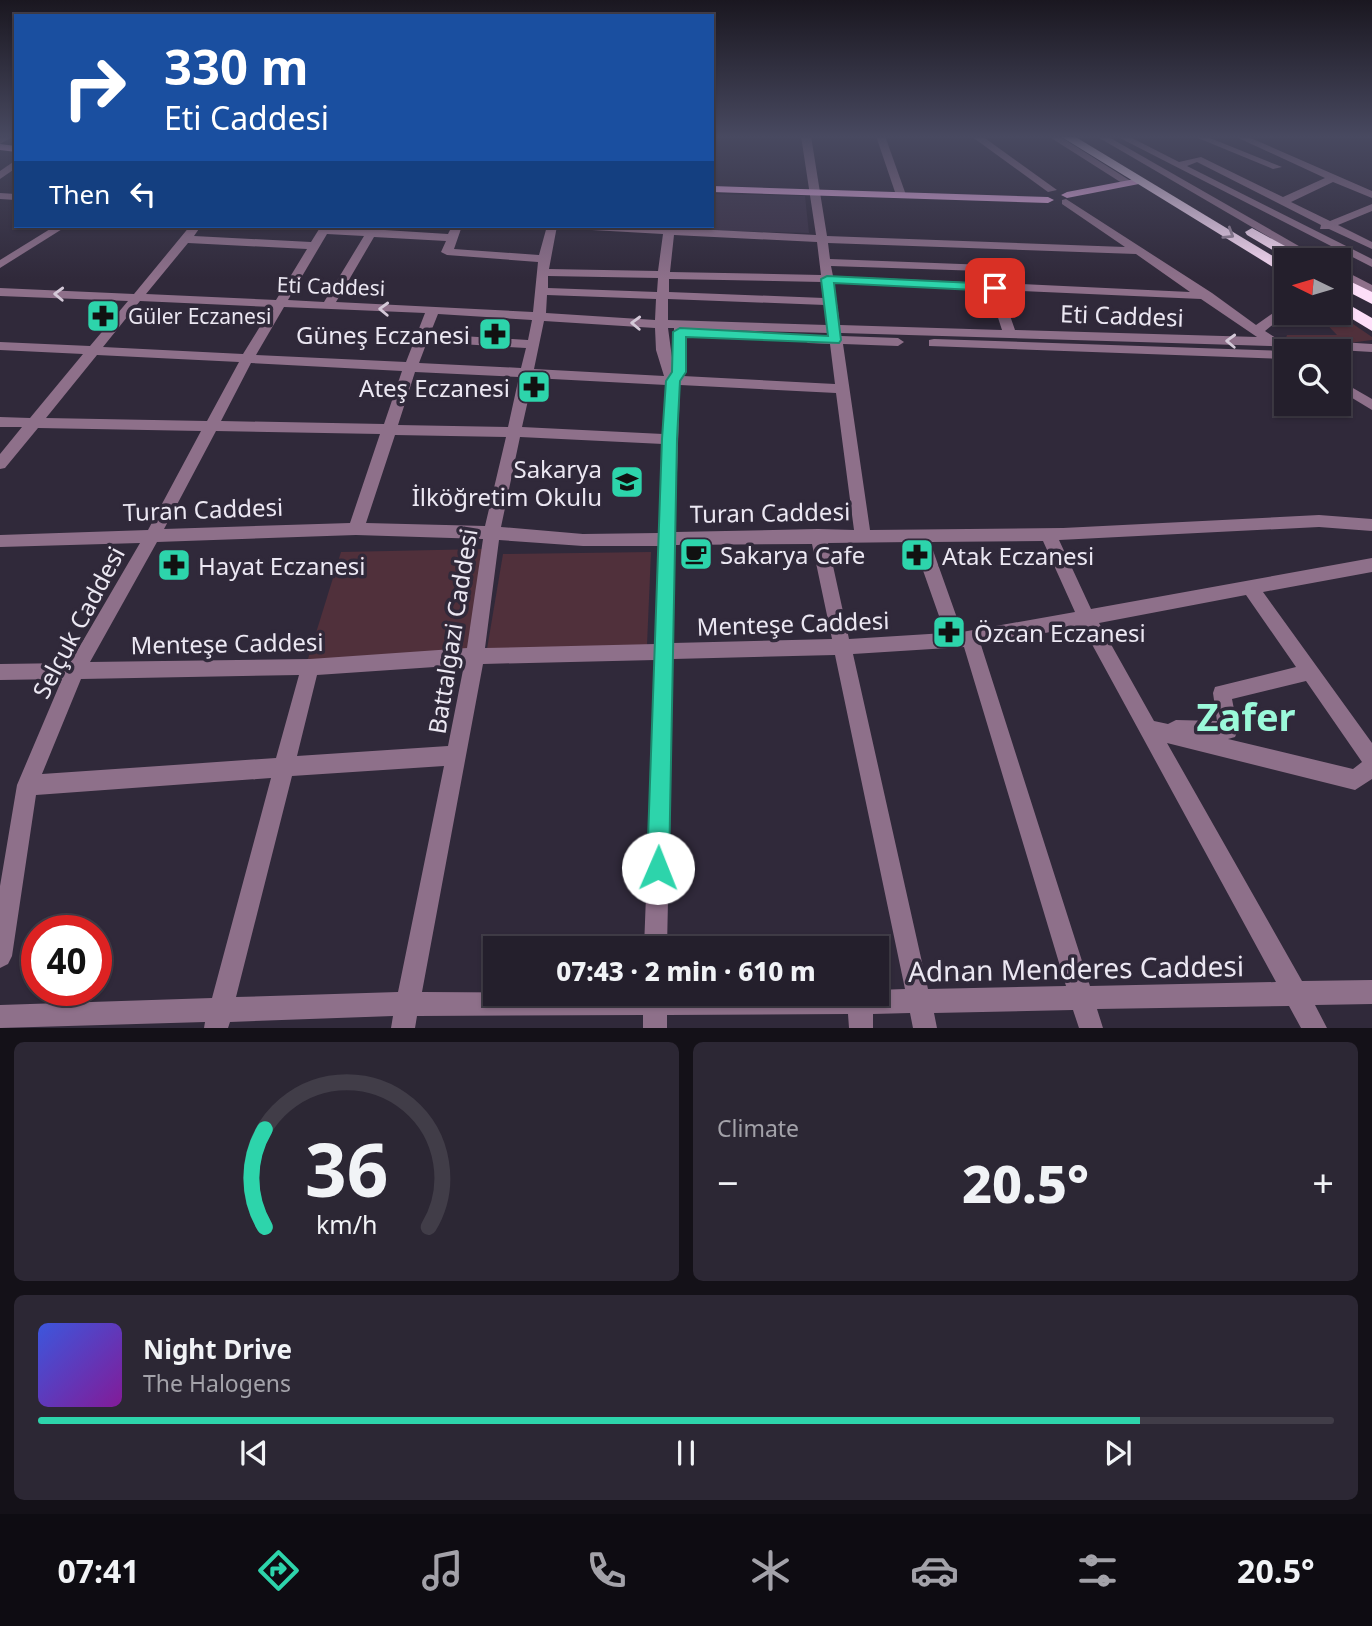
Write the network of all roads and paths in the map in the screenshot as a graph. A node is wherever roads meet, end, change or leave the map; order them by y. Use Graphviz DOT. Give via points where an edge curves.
graph roads {
  1 [pos="813,184"];
  2 [pos="897,184"];
  3 [pos="1035,184"];
  4 [pos="1127,184"];
  5 [pos="1138,184"];
  6 [pos="1174,184"];
  7 [pos="1181,184"];
  8 [pos="1216,184"];
  9 [pos="1247,184"];
  10 [pos="1320,184"];
  11 [pos="1347,184"];
  12 [pos="714,186"];
  13 [pos="814,190"];
  14 [pos="900,192"];
  15 [pos="1048,195"];
  16 [pos="1372,195"];
  17 [pos="1067,198"];
  18 [pos="1282,202"];
  19 [pos="1372,207"];
  20 [pos="1357,213"];
  21 [pos="1372,220"];
  22 [pos="1329,225"];
  23 [pos="59,228"];
  24 [pos="194,228"];
  25 [pos="324,228"];
  26 [pos="456,228"];
  27 [pos="552,228"];
  28 [pos="668,228"];
  29 [pos="372,233"];
  30 [pos="1310,233"];
  31 [pos="451,238"];
  32 [pos="185,239"];
  33 [pos="821,239"];
  34 [pos="1286,242"];
  35 [pos="314,246"];
  36 [pos="1372,246"];
  37 [pos="1280,248"];
  38 [pos="1296,248"];
  39 [pos="1138,251"];
  40 [pos="824,262"];
  41 [pos="1274,263"];
  42 [pos="1372,264"];
  43 [pos="0,265"];
  44 [pos="544,265"];
  45 [pos="664,275"];
  46 [pos="827,279"];
  47 [pos="1351,280"];
  48 [pos="995,288"];
  49 [pos="541,291"];
  50 [pos="1366,291"];
  51 [pos="6,292"];
  52 [pos="663,295"];
  53 [pos="137,296"];
  54 [pos="1208,296"];
  55 [pos="830,302"];
  56 [pos="0,303"];
  57 [pos="279,305"];
  58 [pos="327,307"];
  59 [pos="433,310"];
  60 [pos="1351,312"];
  61 [pos="539,317"];
  62 [pos="1274,318"];
  63 [pos="661,324"];
  64 [pos="1372,326"];
  65 [pos="680,328"];
  66 [pos="1257,331"];
  67 [pos="834,334"];
  68 [pos="1010,334"];
  69 [pos="422,338"];
  70 [pos="1273,342"];
  71 [pos="533,344"];
  72 [pos="0,346"];
  73 [pos="1372,348"];
  74 [pos="96,350"];
  75 [pos="1274,353"];
  76 [pos="1351,357"];
  77 [pos="1372,358"];
  78 [pos="247,359"];
  79 [pos="410,368"];
  80 [pos="527,372"];
  81 [pos="673,381"];
  82 [pos="839,388"];
  83 [pos="1351,392"];
  84 [pos="1372,405"];
  85 [pos="0,422"];
  86 [pos="34,423"];
  87 [pos="209,428"];
  88 [pos="390,430"];
  89 [pos="515,432"];
  90 [pos="670,439"];
  91 [pos="0,464"];
  92 [pos="1372,525"];
  93 [pos="356,529"];
  94 [pos="492,533"];
  95 [pos="1048,534"];
  96 [pos="153,535"];
  97 [pos="818,535"];
  98 [pos="863,535"];
  99 [pos="919,535"];
  100 [pos="667,538"];
  101 [pos="1,543"];
  102 [pos="1372,565"];
  103 [pos="1251,589"];
  104 [pos="1086,617"];
  105 [pos="963,640"];
  106 [pos="841,647"];
  107 [pos="664,652"];
  108 [pos="475,656"];
  109 [pos="310,667"];
  110 [pos="76,669"];
  111 [pos="0,672"];
  112 [pos="1310,672"];
  113 [pos="1149,729"];
  114 [pos="456,755"];
  115 [pos="1372,760"];
  116 [pos="284,766"];
  117 [pos="1372,767"];
  118 [pos="27,785"];
  119 [pos="656,936"];
  120 [pos="0,956"];
  121 [pos="1372,992"];
  122 [pos="1296,993"];
  123 [pos="1082,998"];
  124 [pos="918,1000"];
  125 [pos="889,1001"];
  126 [pos="723,1006"];
  127 [pos="860,1006"];
  128 [pos="655,1008"];
  129 [pos="406,1016"];
  130 [pos="0,1017"];
  131 [pos="218,1019"];
  132 [pos="861,1027"];
  133 [pos="925,1027"];
  134 [pos="1091,1027"];
  135 [pos="1315,1027"];
  1 -- 13 [label="street"];
  2 -- 14 [label="street"];
  3 -- 15 [label="street"];
  4 -- 17 [label="main road"];
  5 -- 41 [label="highway, one-way"];
  6 -- 37 [label="highway"];
  7 -- 34 [label="street"];
  8 -- 30 [label="street"];
  9 -- 18 [label="street"];
  10 -- 18 [label="street"];
  11 -- 16 [label="street"];
  12 -- 13 [label="main road"];
  13 -- 14 [label="main road"];
  13 -- 33 [label="street"];
  14 -- 15 [label="main road"];
  15 -- 17 [label="main road"];
  17 -- 39 [label="street"];
  18 -- 22 [label="street"];
  19 -- 20 [label="street"];
  20 -- 21 [label="street"];
  20 -- 22 [label="street"];
  22 -- 30 [label="street"];
  22 -- 36 [label="street"];
  23 -- 43 [label="street"];
  24 -- 32 [label="street"];
  25 -- 29 [label="street"];
  25 -- 35 [label="street, Selçuk Caddesi"];
  26 -- 31 [label="street"];
  27 -- 44 [label="street, Battalgazi Caddesi"];
  28 -- 33 [label="street"];
  28 -- 45 [label="street"];
  29 -- 31 [label="street"];
  29 -- 58 [label="street"];
  30 -- 34 [label="street"];
  30 -- 42 [label="street"];
  31 -- 44 [label="street" via="447,252"];
  32 -- 35 [label="street"];
  32 -- 53 [label="street"];
  33 -- 39 [label="street"];
  33 -- 40 [label="street"];
  34 -- 38 [label="street"];
  35 -- 57 [label="street, Selçuk Caddesi"];
  39 -- 54 [label="street"];
  40 -- 46 [label="street"];
  40 -- 48 [label="street" via="987,268"];
  44 -- 45 [label="street"];
  44 -- 49 [label="street, Battalgazi Caddesi"];
  45 -- 46 [label="street"];
  45 -- 52 [label="street"];
  46 -- 48 [label="street"];
  46 -- 55 [label="street"];
  47 -- 50 [label="street"];
  48 -- 54 [label="street"];
  48 -- 68 [label="street"];
  49 -- 52 [label="street"];
  49 -- 61 [label="street, Battalgazi Caddesi"];
  53 -- 51 [label="street, Eti Caddesi, one-way"];
  51 -- 56 [label="street"];
  52 -- 55 [label="street"];
  52 -- 63 [label="street"];
  53 -- 57 [label="street, Eti Caddesi"];
  53 -- 74 [label="street"];
  54 -- 66 [label="street"];
  55 -- 67 [label="street"];
  57 -- 58 [label="street, Eti Caddesi"];
  57 -- 78 [label="street, Selçuk Caddesi"];
  59 -- 58 [label="street, Eti Caddesi, one-way"];
  59 -- 61 [label="street, Eti Caddesi"];
  59 -- 69 [label="street"];
  60 -- 64 [label="highway"];
  63 -- 61 [label="street, Eti Caddesi, one-way"];
  61 -- 71 [label="street, Battalgazi Caddesi"];
  62 -- 66 [label="street"];
  63 -- 65 [label="street, Eti Caddesi"];
  63 -- 81 [label="street" via="666,372"];
  65 -- 67 [label="street, Eti Caddesi"];
  65 -- 81 [label="street" via="679,372"];
  66 -- 70 [label="street"];
  67 -- 68 [label="street, Eti Caddesi"];
  67 -- 75 [label="street, Eti Caddesi"];
  67 -- 82 [label="street"];
  70 -- 68 [label="street, Eti Caddesi, one-way"];
  69 -- 71 [label="street"];
  69 -- 79 [label="street"];
  70 -- 73 [label="street, Eti Caddesi"];
  71 -- 80 [label="street, Battalgazi Caddesi"];
  72 -- 74 [label="street"];
  74 -- 78 [label="street"];
  74 -- 86 [label="street"];
  76 -- 77 [label="street"];
  78 -- 79 [label="street"];
  78 -- 87 [label="street, Selçuk Caddesi"];
  79 -- 80 [label="street"];
  79 -- 88 [label="street"];
  80 -- 81 [label="street"];
  80 -- 89 [label="street, Battalgazi Caddesi"];
  81 -- 82 [label="street"];
  81 -- 90 [label="street"];
  82 -- 98 [label="street"];
  83 -- 84 [label="street"];
  85 -- 86 [label="street"];
  86 -- 87 [label="street"];
  86 -- 91 [label="street"];
  87 -- 88 [label="street"];
  87 -- 96 [label="street, Selçuk Caddesi"];
  88 -- 89 [label="street"];
  88 -- 93 [label="street"];
  89 -- 90 [label="street"];
  89 -- 94 [label="street, Battalgazi Caddesi"];
  90 -- 100 [label="street"];
  92 -- 95 [label="street, Turan Caddesi" via="1319,522"];
  93 -- 94 [label="street, Turan Caddesi"];
  93 -- 96 [label="street, Turan Caddesi"];
  94 -- 100 [label="street, Turan Caddesi" via="583,540"];
  94 -- 108 [label="street, Battalgazi Caddesi"];
  95 -- 99 [label="street, Turan Caddesi"];
  95 -- 104 [label="street"];
  96 -- 101 [label="street, Turan Caddesi"];
  96 -- 110 [label="street, Selçuk Caddesi"];
  97 -- 98 [label="street, Turan Caddesi"];
  97 -- 100 [label="street, Turan Caddesi"];
  97 -- 106 [label="street"];
  98 -- 99 [label="street, Turan Caddesi"];
  99 -- 105 [label="street"];
  100 -- 107 [label="street"];
  102 -- 103 [label="street, Menteşe Caddesi"];
  103 -- 104 [label="street, Menteşe Caddesi"];
  103 -- 112 [label="street"];
  104 -- 105 [label="street, Menteşe Caddesi"];
  104 -- 113 [label="street"];
  105 -- 106 [label="street, Menteşe Caddesi"];
  105 -- 123 [label="street"];
  106 -- 107 [label="street, Menteşe Caddesi"];
  106 -- 124 [label="street"];
  107 -- 108 [label="street, Menteşe Caddesi"];
  107 -- 119 [label="street"];
  108 -- 109 [label="street, Menteşe Caddesi"];
  108 -- 114 [label="street, Battalgazi Caddesi"];
  109 -- 110 [label="street, Menteşe Caddesi"];
  109 -- 116 [label="street"];
  110 -- 111 [label="street, Menteşe Caddesi"];
  110 -- 118 [label="street, Selçuk Caddesi"];
  112 -- 113 [label="street" via="1222,693 1228,730"];
  112 -- 115 [label="street"];
  113 -- 117 [label="street" via="1355,780"];
  113 -- 122 [label="street"];
  114 -- 116 [label="street"];
  114 -- 129 [label="street, Battalgazi Caddesi"];
  116 -- 118 [label="street"];
  116 -- 131 [label="street"];
  118 -- 120 [label="street, Selçuk Caddesi"];
  121 -- 122 [label="street, Adnan Menderes Caddesi"];
  122 -- 123 [label="street, Adnan Menderes Caddesi"];
  122 -- 135 [label="street"];
  123 -- 124 [label="street, Adnan Menderes Caddesi"];
  123 -- 134 [label="street"];
  124 -- 125 [label="street, Adnan Menderes Caddesi"];
  124 -- 133 [label="street"];
  126 -- 128 [label="street, Adnan Menderes Caddesi"];
  127 -- 132 [label="street"];
  128 -- 129 [label="street, Adnan Menderes Caddesi"];
  129 -- 131 [label="street, Adnan Menderes Caddesi"];
  130 -- 131 [label="street, Adnan Menderes Caddesi"];
}
